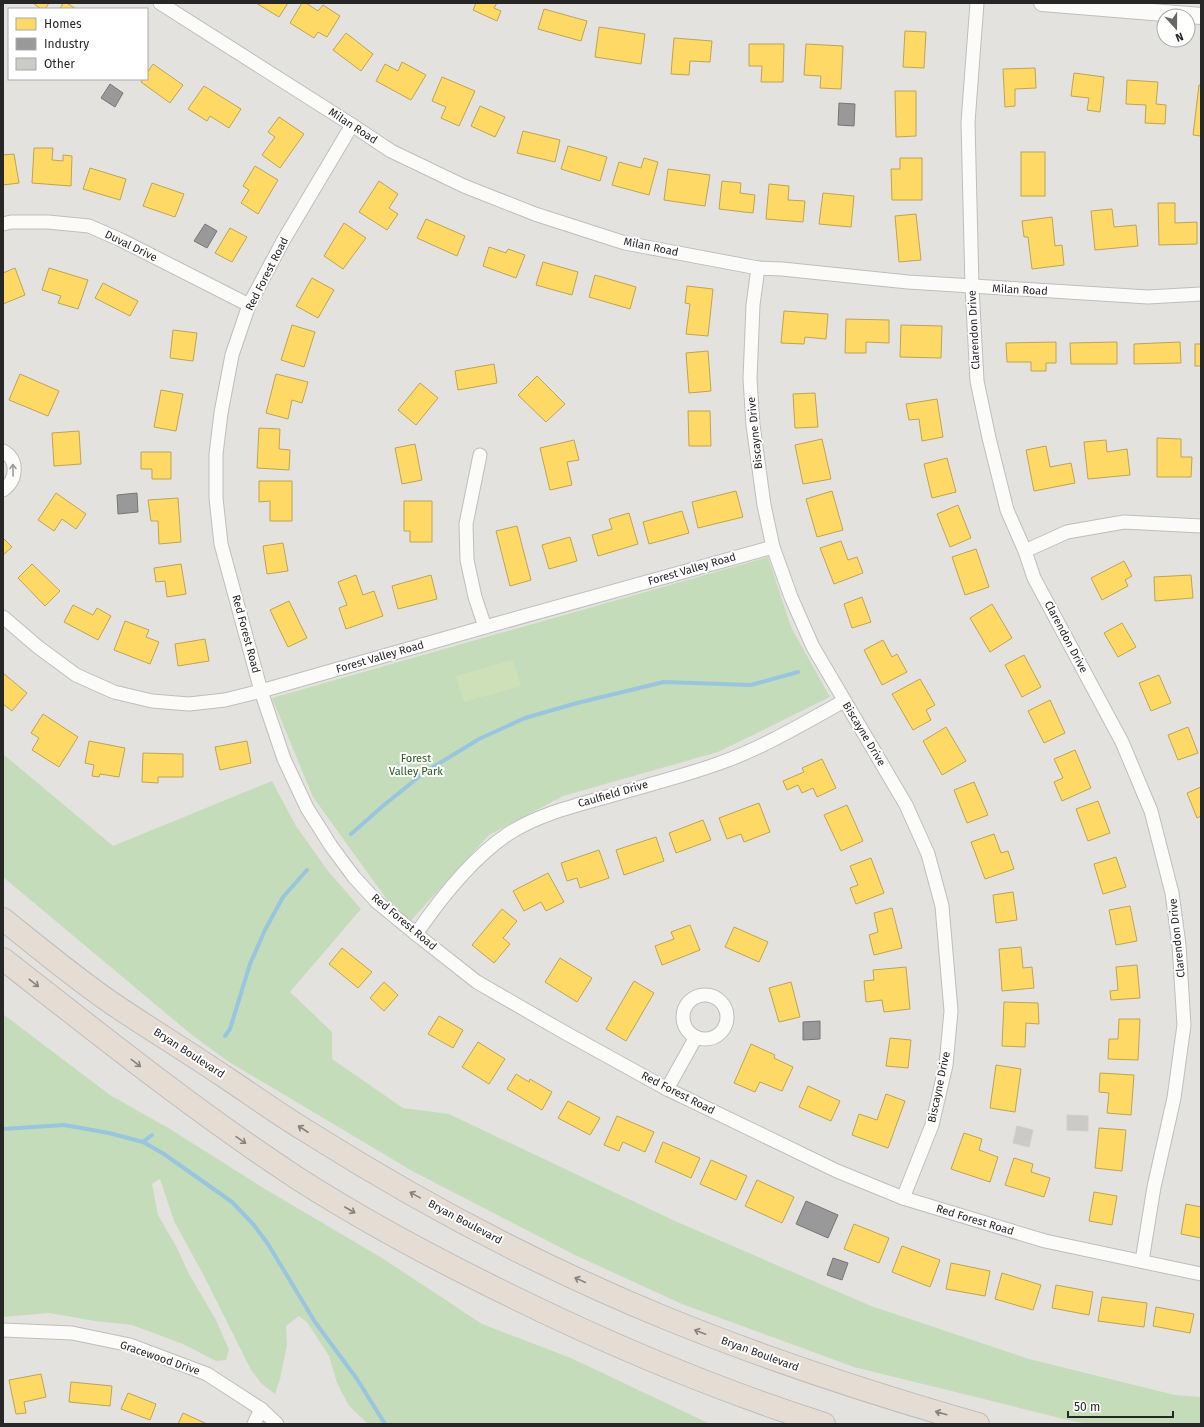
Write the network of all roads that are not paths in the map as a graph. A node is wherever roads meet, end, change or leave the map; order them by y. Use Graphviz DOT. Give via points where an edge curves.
graph roads {
  1 [pos="160,3"];
  2 [pos="977,3"];
  3 [pos="1042,3"];
  4 [pos="1201,16"];
  5 [pos="352,125"];
  6 [pos="3,224"];
  7 [pos="758,268"];
  8 [pos="972,287"];
  9 [pos="1201,294"];
  10 [pos="249,305"];
  11 [pos="3,451"];
  12 [pos="480,455"];
  13 [pos="3,490"];
  14 [pos="1201,526"];
  15 [pos="773,547"];
  16 [pos="1025,551"];
  17 [pos="3,617"];
  18 [pos="485,627"];
  19 [pos="261,691"];
  20 [pos="844,701"];
  21 [pos="3,902"];
  22 [pos="3,919"];
  23 [pos="416,934"];
  24 [pos="3,958"];
  25 [pos="113,1004"];
  26 [pos="696,1037"];
  27 [pos="667,1089"];
  28 [pos="903,1198"];
  29 [pos="1142,1261"];
  30 [pos="1201,1274"];
  31 [pos="3,1330"];
  32 [pos="261,1410"];
  33 [pos="254,1424"];
  34 [pos="277,1424"];
  35 [pos="824,1424"];
  36 [pos="978,1424"];
  1 -- 5 [label="street, Milan Road"];
  2 -- 8 [label="street, Clarendon Drive" via="968,122"];
  3 -- 4 [label="street"];
  5 -- 7 [label="street, Milan Road" via="391,151 464,186 535,214 625,242"];
  5 -- 10 [label="street, Red Forest Road" via="283,241"];
  6 -- 10 [label="street, Duval Drive" via="48,222 89,226"];
  7 -- 8 [label="street, Milan Road"];
  7 -- 15 [label="street, Biscayne Drive" via="753,305 750,379 753,425 764,505"];
  8 -- 9 [label="street, Milan Road" via="1148,296"];
  8 -- 16 [label="street, Clarendon Drive" via="978,388 1007,510"];
  10 -- 19 [label="street, Red Forest Road" via="232,355 222,413 216,454 216,498 221,544"];
  13 -- 11 [label="street, one-way" via="14,476 15,467 12,459"];
  12 -- 18 [label="street" via="466,524 467,560"];
  14 -- 16 [label="street" via="1124,522 1067,532"];
  15 -- 18 [label="street, Forest Valley Road"];
  15 -- 20 [label="street, Biscayne Drive" via="813,647"];
  16 -- 29 [label="street, Clarendon Drive" via="1034,578 1122,742 1151,811 1172,893 1179,945 1184,1025 1174,1098 1154,1187"];
  17 -- 19 [label="street, Forest Valley Road" via="38,648 76,675 114,692 152,701 189,704 225,700"];
  18 -- 19 [label="street, Forest Valley Road"];
  19 -- 23 [label="street, Red Forest Road" via="284,759 311,815 354,876 377,902"];
  20 -- 23 [label="street, Caulfield Drive" via="764,745 717,764 565,808 508,834 478,858"];
  20 -- 28 [label="street, Biscayne Drive" via="906,805 928,854 942,906 951,1011 946,1065 932,1125"];
  21 -- 25 [label="highway" via="82,967"];
  22 -- 25 [label="highway, Bryan Boulevard"];
  23 -- 27 [label="street, Red Forest Road" via="477,982"];
  24 -- 35 [label="highway, one-way" via="233,1135 299,1180 354,1213 443,1263 601,1338 666,1367"];
  36 -- 25 [label="highway, Bryan Boulevard, one-way" via="906,1404 741,1348 551,1267 459,1220 307,1132"];
  26 -- 27 [label="street"];
  27 -- 28 [label="street, Red Forest Road" via="837,1171"];
  28 -- 29 [label="street, Red Forest Road" via="1045,1241"];
  29 -- 30 [label="street, Red Forest Road"];
  31 -- 32 [label="street, Gracewood Drive" via="72,1333 130,1345 207,1374"];
  32 -- 33 [label="street"];
  32 -- 34 [label="street, Gracewood Drive"];
}
